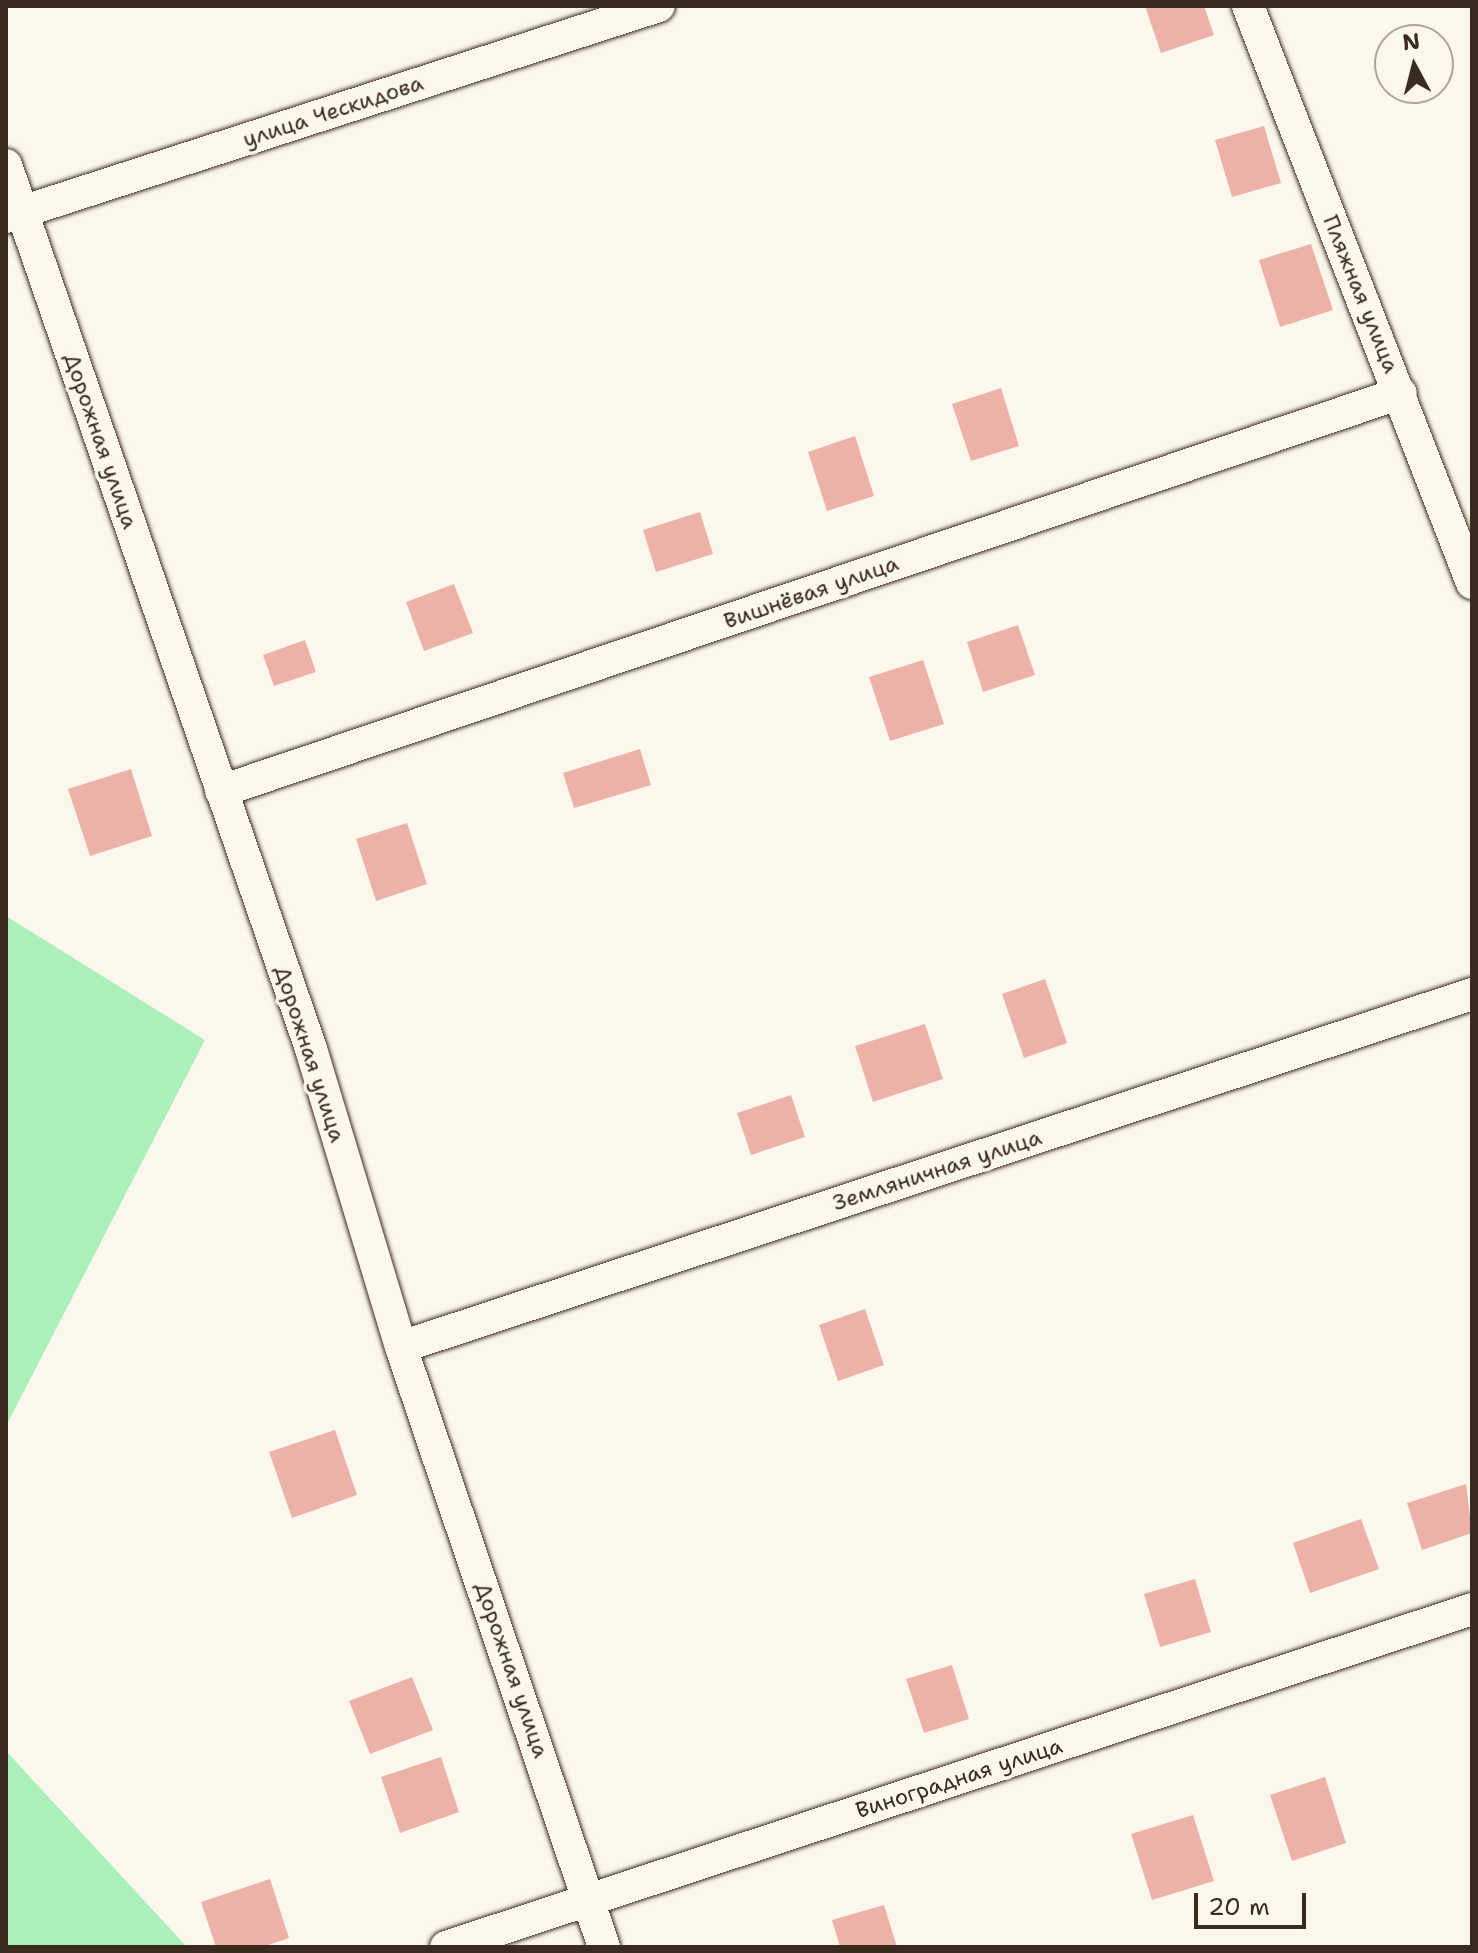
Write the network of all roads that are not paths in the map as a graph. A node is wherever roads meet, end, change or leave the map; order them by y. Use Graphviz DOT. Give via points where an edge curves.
graph roads {
  1 [pos="659,6"];
  2 [pos="1248,6"];
  3 [pos="6,165"];
  4 [pos="14,214"];
  5 [pos="1401,393"];
  6 [pos="1472,583"];
  7 [pos="221,791"];
  8 [pos="1472,994"];
  9 [pos="401,1347"];
  10 [pos="1472,1609"];
  11 [pos="590,1900"];
  12 [pos="446,1947"];
  13 [pos="604,1947"];
  1 -- 4 [label="street, улица Ческидова"];
  2 -- 5 [label="street, Пляжная улица"];
  3 -- 4 [label="street, Дорожная улица"];
  4 -- 7 [label="street, Дорожная улица"];
  5 -- 6 [label="street, Пляжная улица"];
  5 -- 7 [label="street, Вишнёвая улица"];
  7 -- 9 [label="street, Дорожная улица" via="311,1049"];
  8 -- 9 [label="street, Земляничная улица"];
  9 -- 11 [label="street, Дорожная улица"];
  10 -- 11 [label="street, Виноградная улица"];
  11 -- 12 [label="street, Виноградная улица"];
  11 -- 13 [label="street, Дорожная улица"];
}
